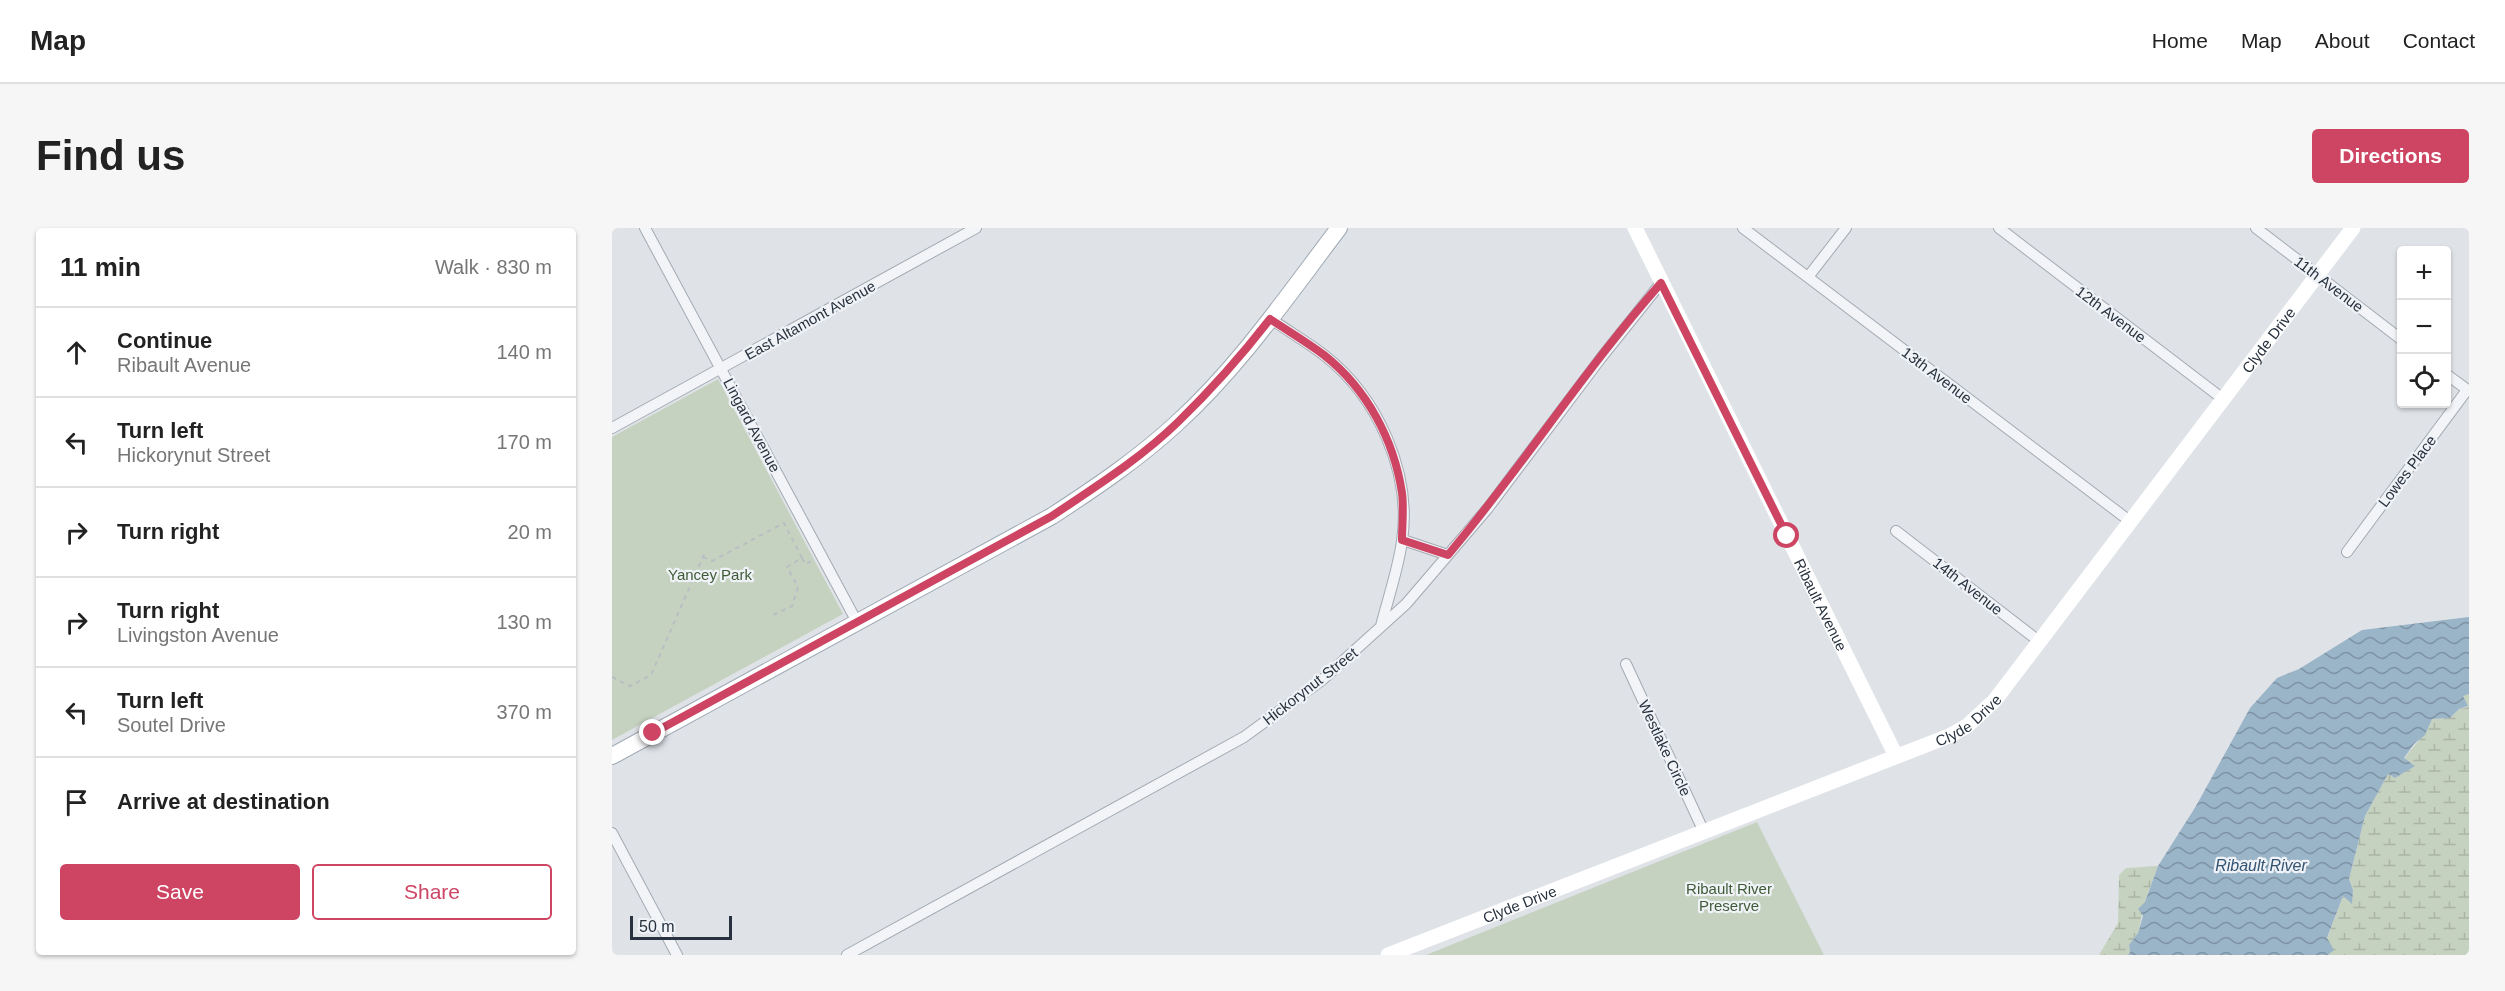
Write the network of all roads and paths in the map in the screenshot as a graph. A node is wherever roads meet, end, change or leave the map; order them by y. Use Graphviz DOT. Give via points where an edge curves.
graph roads {
  1 [pos="645,228"];
  2 [pos="976,228"];
  3 [pos="1339,228"];
  4 [pos="1635,228"];
  5 [pos="1743,228"];
  6 [pos="1846,228"];
  7 [pos="1999,228"];
  8 [pos="2256,228"];
  9 [pos="2353,228"];
  10 [pos="2317,275"];
  11 [pos="1808,277"];
  12 [pos="1661,283"];
  13 [pos="1270,319"];
  14 [pos="2397,336"];
  15 [pos="721,368"];
  16 [pos="2451,378"];
  17 [pos="2468,391"];
  18 [pos="2223,399"];
  19 [pos="612,428"];
  20 [pos="2131,522"];
  21 [pos="1896,531"];
  22 [pos="1402,540"];
  23 [pos="706,550"];
  24 [pos="2347,552"];
  25 [pos="1448,555"];
  26 [pos="703,557"];
  27 [pos="769,617"];
  28 [pos="857,622"];
  29 [pos="1380,626"];
  30 [pos="2040,642"];
  31 [pos="1626,664"];
  32 [pos="612,677"];
  33 [pos="612,756"];
  34 [pos="1896,756"];
  35 [pos="1704,832"];
  36 [pos="612,833"];
  37 [pos="676,955"];
  38 [pos="847,955"];
  39 [pos="1388,955"];
  1 -- 15 [label="street, Lingard Avenue"];
  2 -- 15 [label="street, East Altamont Avenue"];
  3 -- 13 [label="main road"];
  4 -- 12 [label="street, Ribault Avenue"];
  5 -- 11 [label="street, 13th Avenue"];
  6 -- 11 [label="street"];
  7 -- 18 [label="street, 12th Avenue"];
  8 -- 10 [label="street, 11th Avenue"];
  9 -- 10 [label="street, Clyde Drive"];
  10 -- 14 [label="street, 11th Avenue"];
  10 -- 18 [label="street, Clyde Drive"];
  11 -- 20 [label="street, 13th Avenue"];
  12 -- 25 [label="street, Hickorynut Street"];
  12 -- 34 [label="street, Ribault Avenue"];
  13 -- 22 [label="street" via="1324,355 1368,404 1386,435 1396,465 1402,496"];
  13 -- 28 [label="main road" via="1224,375 1176,424 1103,483 1052,516"];
  15 -- 19 [label="street, East Altamont Avenue"];
  15 -- 28 [label="street, Lingard Avenue"];
  16 -- 17 [label="street"];
  17 -- 24 [label="street, Lowes Place"];
  18 -- 20 [label="street, Clyde Drive"];
  20 -- 30 [label="street, Clyde Drive"];
  21 -- 30 [label="street, 14th Avenue"];
  22 -- 25 [label="street"];
  22 -- 29 [label="street"];
  23 -- 26 [label="path"];
  25 -- 29 [label="street, Hickorynut Street" via="1406,604"];
  26 -- 27 [label="path" via="712,561 784,523 802,558 787,567 798,587 792,606"];
  26 -- 32 [label="path" via="651,675 630,686"];
  28 -- 33 [label="main road"];
  29 -- 38 [label="street, Hickorynut Street" via="1322,680 1244,737"];
  30 -- 34 [label="street, Clyde Drive" via="1995,700 1967,726"];
  31 -- 35 [label="street, Westlake Circle"];
  34 -- 35 [label="street, Clyde Drive"];
  35 -- 39 [label="street, Clyde Drive"];
  36 -- 37 [label="street"];
}
